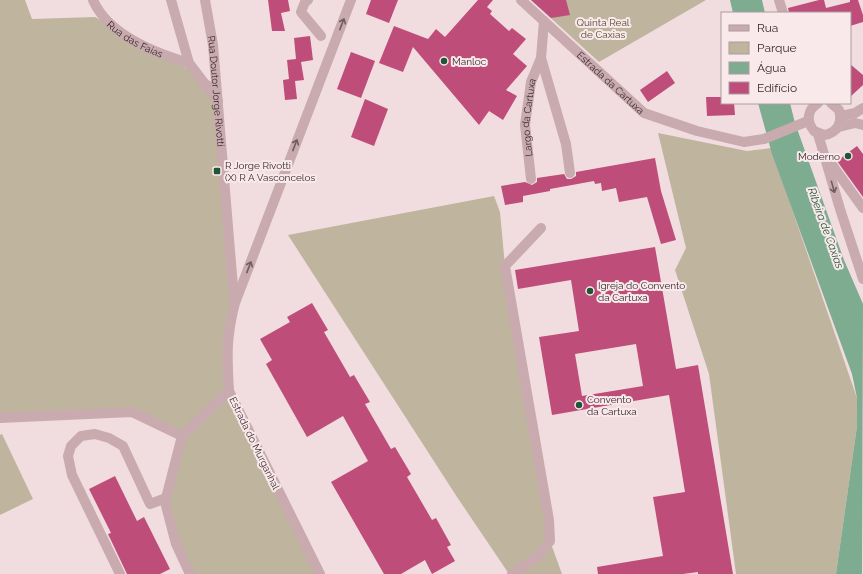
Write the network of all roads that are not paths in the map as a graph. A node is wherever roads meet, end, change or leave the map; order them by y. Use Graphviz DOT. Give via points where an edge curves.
graph roads {
  1 [pos="93,0"];
  2 [pos="171,0"];
  3 [pos="205,0"];
  4 [pos="308,0"];
  5 [pos="351,0"];
  6 [pos="521,0"];
  7 [pos="779,0"];
  8 [pos="783,12"];
  9 [pos="544,21"];
  10 [pos="321,36"];
  11 [pos="541,58"];
  12 [pos="189,63"];
  13 [pos="218,101"];
  14 [pos="815,104"];
  15 [pos="833,104"];
  16 [pos="863,108"];
  17 [pos="841,116"];
  18 [pos="804,122"];
  19 [pos="863,124"];
  20 [pos="839,127"];
  21 [pos="818,134"];
  22 [pos="822,150"];
  23 [pos="570,173"];
  24 [pos="531,180"];
  25 [pos="860,205"];
  26 [pos="840,209"];
  27 [pos="541,228"];
  28 [pos="863,279"];
  29 [pos="235,303"];
  30 [pos="230,391"];
  31 [pos="0,418"];
  32 [pos="182,436"];
  33 [pos="166,498"];
  34 [pos="120,574"];
  35 [pos="190,574"];
  36 [pos="320,574"];
  37 [pos="512,574"];
  1 -- 12 [label="street, Rua das Faias" via="100,14 117,31 167,56"];
  2 -- 12 [label="street"];
  3 -- 13 [label="street, Rua Doutor Jorge Rivotti" via="214,44"];
  4 -- 10 [label="street" via="301,12"];
  29 -- 5 [label="street, one-way"];
  6 -- 9 [label="street, Estrada da Cartuxa"];
  7 -- 8 [label="street"];
  9 -- 11 [label="street, Largo da Cartuxa"];
  9 -- 18 [label="street, Estrada da Cartuxa" via="644,113 697,131 744,142 764,139"];
  11 -- 23 [label="street, Largo da Cartuxa" via="566,144"];
  11 -- 24 [label="street, Largo da Cartuxa" via="531,82 526,125"];
  12 -- 13 [label="street"];
  13 -- 29 [label="street, Rua Doutor Jorge Rivotti"];
  14 -- 18 [label="street"];
  15 -- 17 [label="street"];
  16 -- 17 [label="street"];
  17 -- 20 [label="street"];
  18 -- 21 [label="street"];
  19 -- 20 [label="street" via="846,124"];
  20 -- 21 [label="street" via="830,134"];
  21 -- 22 [label="street"];
  22 -- 25 [label="street"];
  22 -- 26 [label="street, one-way"];
  25 -- 26 [label="street" via="851,198 846,198 841,202"];
  26 -- 28 [label="street"];
  27 -- 37 [label="street" via="505,266 549,520 550,541 536,558"];
  29 -- 30 [label="street, Estrada do Murganhal" via="228,330"];
  30 -- 32 [label="street"];
  30 -- 36 [label="street, Estrada do Murganhal"];
  31 -- 32 [label="street" via="132,412"];
  32 -- 33 [label="street"];
  33 -- 34 [label="street" via="150,504 123,446 109,438 95,434 81,436 70,446 68,456 72,475"];
  33 -- 35 [label="street" via="176,544"];
}
